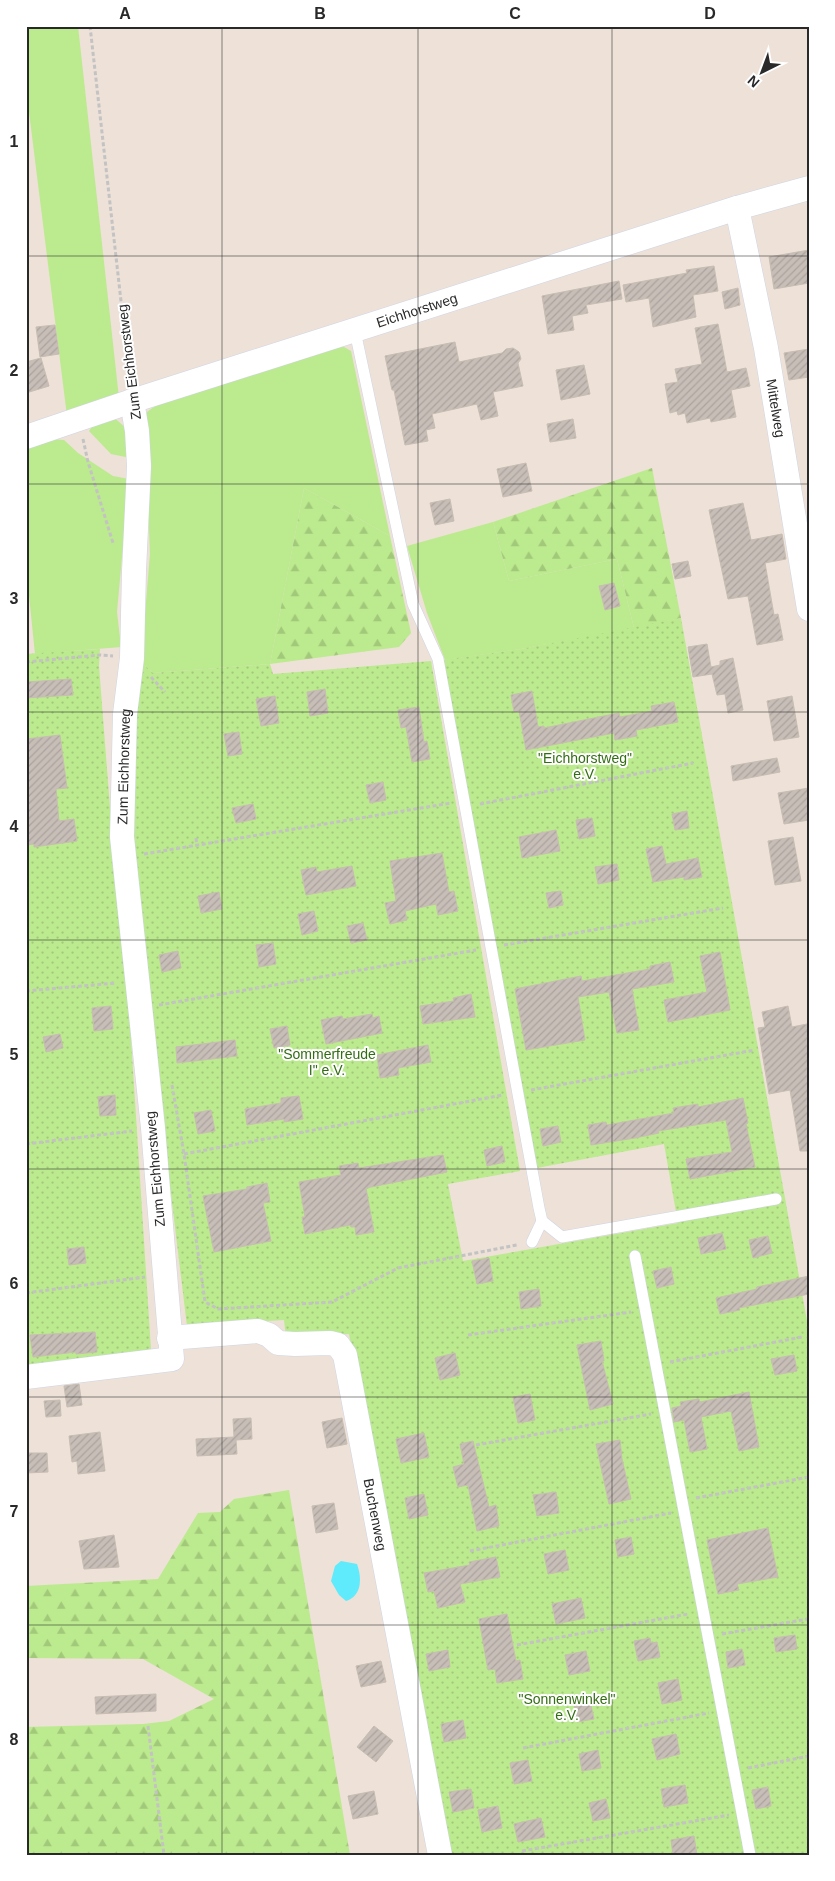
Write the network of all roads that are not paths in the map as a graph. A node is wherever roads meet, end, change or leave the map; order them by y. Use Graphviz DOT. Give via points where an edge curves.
graph roads {
  1 [pos="809,188"];
  2 [pos="736,208"];
  3 [pos="355,331"];
  4 [pos="132,401"];
  5 [pos="26,437"];
  6 [pos="809,609"];
  7 [pos="776,1199"];
  8 [pos="542,1221"];
  9 [pos="532,1242"];
  10 [pos="635,1256"];
  11 [pos="169,1338"];
  12 [pos="26,1377"];
  13 [pos="440,1855"];
  14 [pos="750,1855"];
  1 -- 2 [label="street, Eichhorstweg"];
  2 -- 3 [label="street, Eichhorstweg"];
  2 -- 6 [label="street, Mittelweg" via="766,348"];
  3 -- 4 [label="street, Eichhorstweg"];
  3 -- 8 [label="lane" via="413,604 438,659"];
  4 -- 5 [label="street, Eichhorstweg"];
  4 -- 11 [label="street, Zum Eichhorstweg" via="139,466 132,658 124,714 122,837 152,1128"];
  7 -- 8 [label="lane" via="562,1237"];
  8 -- 9 [label="lane"];
  10 -- 14 [label="lane"];
  11 -- 12 [label="street, Zum Eichhorstweg" via="172,1359"];
  11 -- 13 [label="street, Buchenweg" via="258,1331 278,1343 338,1345 345,1355"];
}
